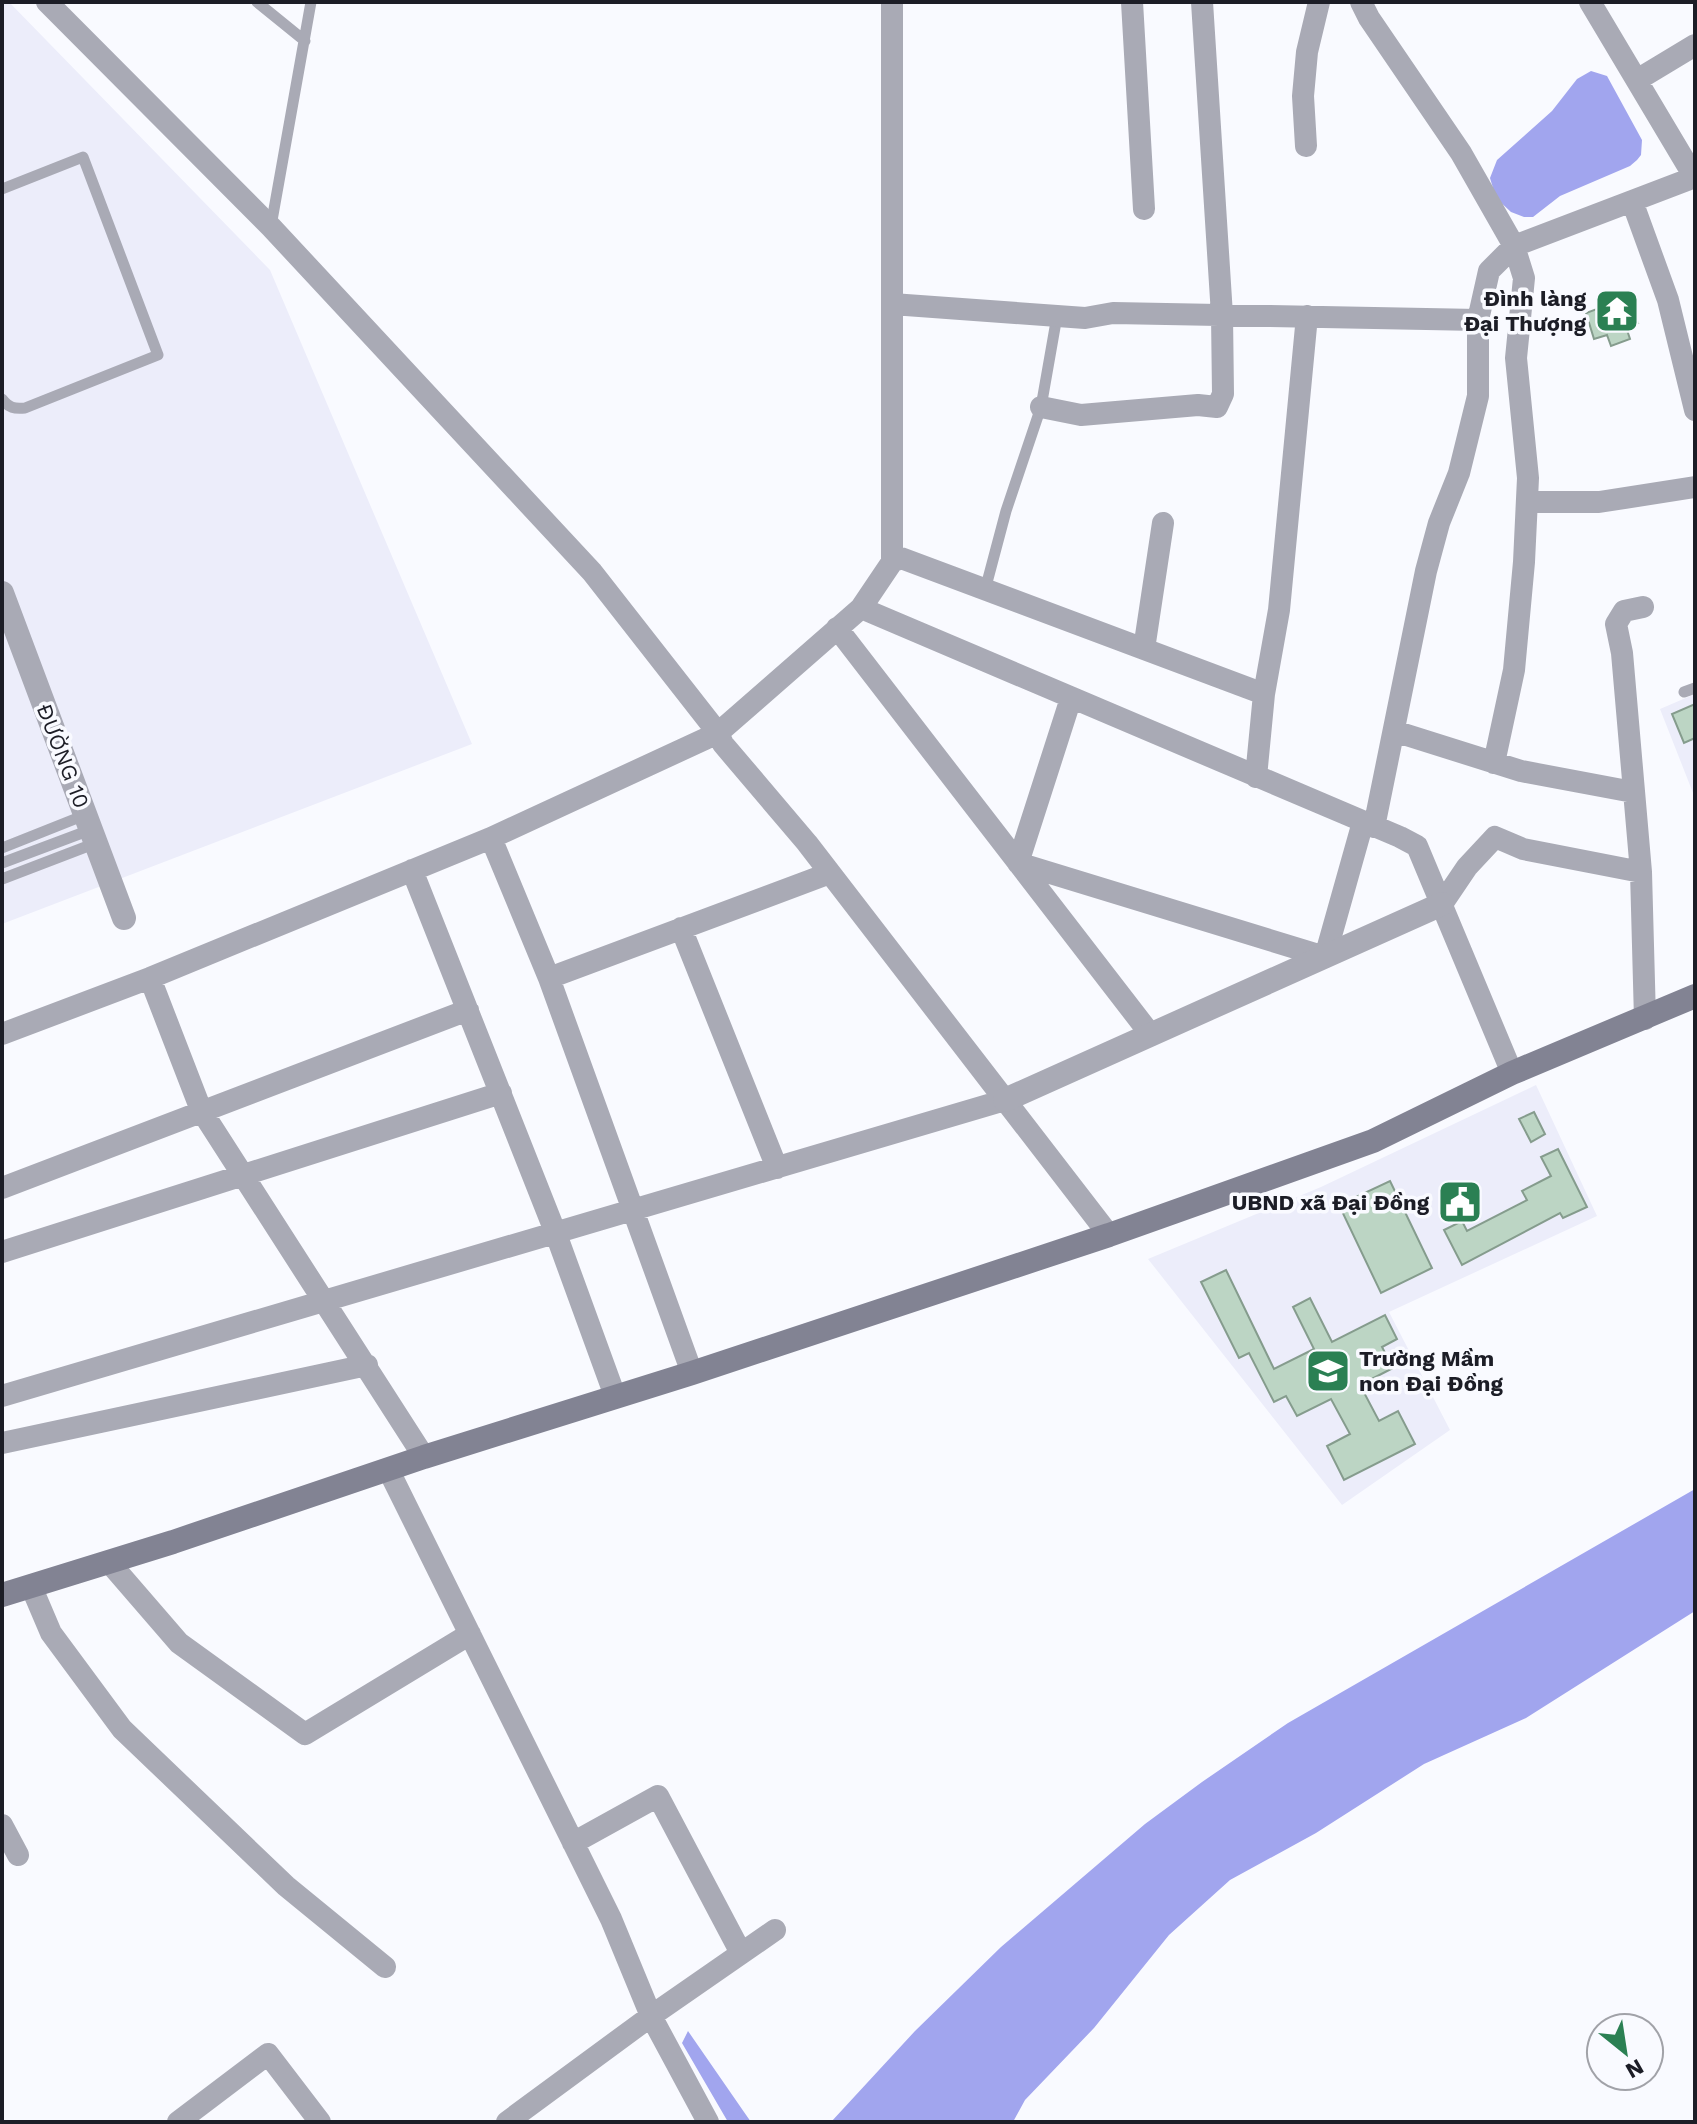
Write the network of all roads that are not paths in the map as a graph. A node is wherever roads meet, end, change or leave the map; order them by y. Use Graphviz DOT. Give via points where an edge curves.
graph roads {
  1 [pos="47,2"];
  2 [pos="257,2"];
  3 [pos="311,2"];
  4 [pos="892,2"];
  5 [pos="1132,2"];
  6 [pos="1202,2"];
  7 [pos="1319,2"];
  8 [pos="1361,2"];
  9 [pos="1590,2"];
  10 [pos="305,41"];
  11 [pos="1695,45"];
  12 [pos="1637,80"];
  13 [pos="1306,146"];
  14 [pos="1695,177"];
  15 [pos="2,189"];
  16 [pos="1632,201"];
  17 [pos="1144,209"];
  18 [pos="271,227"];
  19 [pos="1514,246"];
  20 [pos="892,304"];
  21 [pos="1222,315"];
  22 [pos="1057,316"];
  23 [pos="1307,316"];
  24 [pos="1478,320"];
  25 [pos="2,399"];
  26 [pos="1041,407"];
  27 [pos="1695,410"];
  28 [pos="1695,487"];
  29 [pos="1527,502"];
  30 [pos="1163,523"];
  31 [pos="892,562"];
  32 [pos="985,590"];
  33 [pos="2,593"];
  34 [pos="1643,607"];
  35 [pos="861,608"];
  36 [pos="837,628"];
  37 [pos="1144,649"];
  38 [pos="1264,694"];
  39 [pos="1071,698"];
  40 [pos="1394,731"];
  41 [pos="718,733"];
  42 [pos="1494,763"];
  43 [pos="1256,777"];
  44 [pos="1633,792"];
  45 [pos="1369,824"];
  46 [pos="91,829"];
  47 [pos="491,838"];
  48 [pos="2,848"];
  49 [pos="2,863"];
  50 [pos="1018,863"];
  51 [pos="412,870"];
  52 [pos="1641,872"];
  53 [pos="830,873"];
  54 [pos="2,879"];
  55 [pos="1442,904"];
  56 [pos="124,918"];
  57 [pos="681,928"];
  58 [pos="1325,957"];
  59 [pos="150,978"];
  60 [pos="549,978"];
  61 [pos="1695,996"];
  62 [pos="468,1010"];
  63 [pos="1645,1019"];
  64 [pos="2,1034"];
  65 [pos="1151,1035"];
  66 [pos="1512,1073"];
  67 [pos="501,1093"];
  68 [pos="1005,1100"];
  69 [pos="202,1112"];
  70 [pos="777,1168"];
  71 [pos="243,1175"];
  72 [pos="2,1188"];
  73 [pos="634,1211"];
  74 [pos="556,1234"];
  75 [pos="1109,1235"];
  76 [pos="2,1252"];
  77 [pos="325,1302"];
  78 [pos="367,1365"];
  79 [pos="692,1373"];
  80 [pos="2,1396"];
  81 [pos="615,1396"];
  82 [pos="2,1443"];
  83 [pos="424,1457"];
  84 [pos="388,1469"];
  85 [pos="109,1562"];
  86 [pos="31,1586"];
  87 [pos="2,1595"];
  88 [pos="470,1634"];
  89 [pos="2,1825"];
  90 [pos="573,1843"];
  91 [pos="18,1855"];
  92 [pos="775,1930"];
  93 [pos="741,1953"];
  94 [pos="385,1967"];
  95 [pos="651,2016"];
  96 [pos="187,2120"];
  97 [pos="320,2122"];
  98 [pos="507,2122"];
  99 [pos="708,2122"];
  1 -- 18 [label="street"];
  2 -- 10 [label="lane"];
  3 -- 10 [label="lane"];
  4 -- 20 [label="street"];
  5 -- 17 [label="street"];
  6 -- 21 [label="street"];
  7 -- 13 [label="street" via="1303,96"];
  8 -- 19 [label="street" via="1461,153"];
  9 -- 12 [label="street"];
  10 -- 18 [label="lane"];
  11 -- 12 [label="street"];
  12 -- 14 [label="street"];
  14 -- 16 [label="street"];
  15 -- 25 [label="lane" via="83,157 158,355 25,408 7,406"];
  16 -- 19 [label="street"];
  16 -- 27 [label="street" via="1668,300"];
  18 -- 41 [label="street" via="592,572"];
  19 -- 24 [label="street" via="1489,271"];
  19 -- 29 [label="street" via="1524,278 1516,358"];
  20 -- 22 [label="street"];
  20 -- 31 [label="street"];
  21 -- 22 [label="street"];
  21 -- 23 [label="street"];
  21 -- 26 [label="street" via="1223,394 1217,407 1081,415"];
  22 -- 26 [label="lane"];
  23 -- 24 [label="street"];
  23 -- 38 [label="street" via="1279,610"];
  24 -- 40 [label="street" via="1478,396 1426,571"];
  26 -- 32 [label="lane"];
  28 -- 29 [label="street" via="1599,502"];
  29 -- 42 [label="street" via="1514,670"];
  30 -- 37 [label="street"];
  31 -- 32 [label="street" via="901,558"];
  31 -- 35 [label="street"];
  32 -- 37 [label="street"];
  33 -- 46 [label="street, ĐƯỜNG 10"];
  34 -- 44 [label="street" via="1624,611 1616,624"];
  35 -- 36 [label="street"];
  35 -- 39 [label="street"];
  36 -- 41 [label="street"];
  36 -- 50 [label="street"];
  37 -- 38 [label="street"];
  38 -- 43 [label="street"];
  39 -- 43 [label="street"];
  39 -- 50 [label="street"];
  40 -- 42 [label="street"];
  40 -- 45 [label="street"];
  41 -- 47 [label="street"];
  41 -- 53 [label="street"];
  42 -- 44 [label="street"];
  43 -- 45 [label="street"];
  44 -- 52 [label="street"];
  45 -- 55 [label="street" via="1417,846"];
  45 -- 58 [label="street"];
  46 -- 48 [label="lane"];
  46 -- 49 [label="lane"];
  46 -- 54 [label="lane"];
  46 -- 56 [label="street, ĐƯỜNG 10"];
  47 -- 51 [label="street"];
  47 -- 60 [label="street"];
  50 -- 58 [label="street"];
  50 -- 65 [label="street"];
  51 -- 59 [label="street"];
  51 -- 62 [label="street"];
  52 -- 55 [label="street" via="1523,849 1495,837"];
  52 -- 63 [label="street"];
  53 -- 57 [label="street"];
  53 -- 68 [label="street"];
  55 -- 58 [label="street"];
  55 -- 66 [label="street"];
  57 -- 60 [label="street"];
  57 -- 70 [label="street"];
  58 -- 65 [label="street"];
  59 -- 64 [label="street"];
  59 -- 69 [label="street"];
  60 -- 73 [label="street"];
  61 -- 63 [label="main road"];
  62 -- 67 [label="street"];
  62 -- 69 [label="street"];
  63 -- 66 [label="main road"];
  65 -- 68 [label="street"];
  66 -- 75 [label="main road" via="1373,1141"];
  67 -- 71 [label="street"];
  67 -- 74 [label="street"];
  68 -- 70 [label="street"];
  68 -- 75 [label="street"];
  69 -- 71 [label="street"];
  69 -- 72 [label="street"];
  70 -- 73 [label="street"];
  71 -- 76 [label="street"];
  71 -- 77 [label="street"];
  73 -- 74 [label="street"];
  73 -- 79 [label="street"];
  74 -- 77 [label="street"];
  74 -- 81 [label="street"];
  75 -- 79 [label="main road"];
  77 -- 78 [label="street"];
  77 -- 80 [label="street"];
  78 -- 82 [label="street"];
  78 -- 83 [label="street"];
  79 -- 81 [label="main road"];
  81 -- 83 [label="main road"];
  83 -- 84 [label="main road"];
  84 -- 85 [label="main road"];
  84 -- 88 [label="street"];
  85 -- 86 [label="main road"];
  85 -- 88 [label="street" via="179,1643 305,1734"];
  86 -- 87 [label="main road"];
  86 -- 94 [label="street" via="51,1633 122,1729 286,1886"];
  88 -- 90 [label="street"];
  89 -- 91 [label="street"];
  90 -- 93 [label="street" via="658,1796"];
  90 -- 95 [label="street"];
  92 -- 93 [label="street"];
  93 -- 95 [label="street"];
  95 -- 98 [label="street"];
  95 -- 99 [label="street"];
  96 -- 97 [label="street" via="268,2054"];
}
